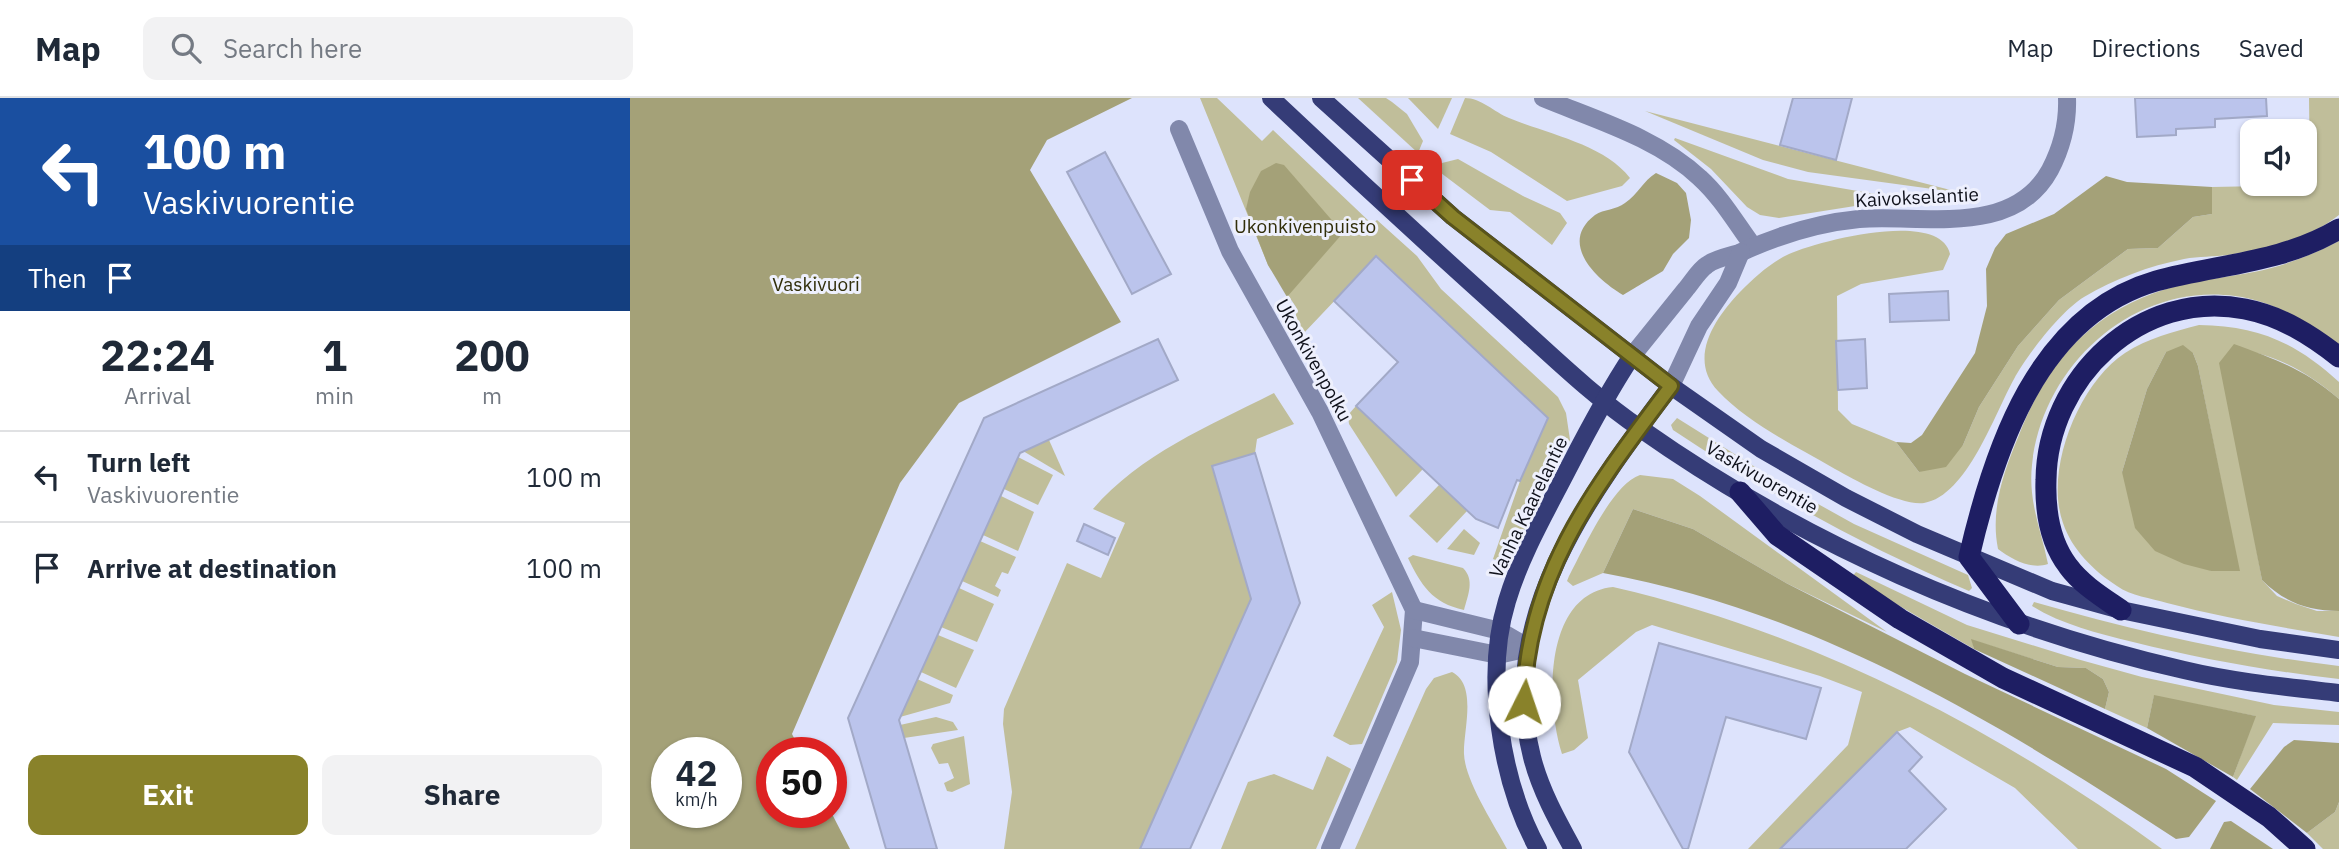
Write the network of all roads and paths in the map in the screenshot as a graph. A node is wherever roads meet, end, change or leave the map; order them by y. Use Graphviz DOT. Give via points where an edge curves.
graph roads {
  1 [pos="1271,98"];
  2 [pos="1321,98"];
  3 [pos="1543,98"];
  4 [pos="2067,98"];
  5 [pos="1179,129"];
  6 [pos="2339,229"];
  7 [pos="1747,249"];
  8 [pos="1633,356"];
  9 [pos="2339,357"];
  10 [pos="1671,386"];
  11 [pos="1604,399"];
  12 [pos="1639,428"];
  13 [pos="1740,492"];
  14 [pos="1969,556"];
  15 [pos="1414,610"];
  16 [pos="2121,610"];
  17 [pos="2019,624"];
  18 [pos="1500,631"];
  19 [pos="1413,638"];
  20 [pos="1529,648"];
  21 [pos="2339,650"];
  22 [pos="1497,655"];
  23 [pos="2339,693"];
  24 [pos="1330,849"];
  25 [pos="1538,849"];
  26 [pos="1573,849"];
  27 [pos="2305,849"];
  1 -- 11 [label="main road, Vaskivuorentie"];
  2 -- 8 [label="main road, Vaskivuorentie" via="1453,217"];
  3 -- 7 [label="street" via="1677,159 1717,196"];
  4 -- 7 [label="street, Kaivokselantie" via="2058,154 2044,181 2013,206 1966,218 1834,223 1790,232"];
  5 -- 15 [label="street, Ukonkivenpolku" via="1230,251 1320,412"];
  6 -- 14 [label="highway" via="2251,263 2156,281 2107,302 2073,330 2042,366 2006,434"];
  7 -- 8 [label="street, Kaivokselantie" via="1707,264"];
  7 -- 10 [label="street" via="1699,326"];
  8 -- 10 [label="main road, Vaskivuorentie"];
  8 -- 11 [label="main road, Vanha Kaarelantie"];
  9 -- 16 [label="highway" via="2270,316 2217,307 2166,314 2138,325 2112,341 2091,362 2052,431 2046,464 2047,515 2055,545 2068,566"];
  10 -- 12 [label="main road"];
  10 -- 14 [label="main road, Vaskivuorentie" via="1761,449 1846,498"];
  11 -- 12 [label="main road, Vaskivuorentie"];
  11 -- 18 [label="main road, Vanha Kaarelantie" via="1521,564"];
  12 -- 13 [label="main road, Vaskivuorentie"];
  12 -- 20 [label="main road" via="1597,488 1548,577"];
  13 -- 17 [label="main road, Vaskivuorentie" via="1924,587"];
  13 -- 27 [label="highway" via="1777,535 1900,619 2003,678 2195,767 2269,817"];
  14 -- 16 [label="main road, Vaskivuorentie" via="2052,591"];
  14 -- 17 [label="highway"];
  15 -- 18 [label="street"];
  15 -- 19 [label="street, Ukonkivenpolku"];
  16 -- 21 [label="main road, Vaskivuorentie"];
  17 -- 23 [label="main road, Vaskivuorentie" via="2187,671"];
  18 -- 20 [label="street"];
  18 -- 22 [label="main road, Vanha Kaarelantie"];
  19 -- 22 [label="street"];
  19 -- 24 [label="street, Ukonkivenpolku" via="1409,662"];
  20 -- 22 [label="street"];
  20 -- 26 [label="main road" via="1524,702 1532,756"];
  22 -- 25 [label="main road, Vanha Kaarelantie" via="1505,760"];
}
